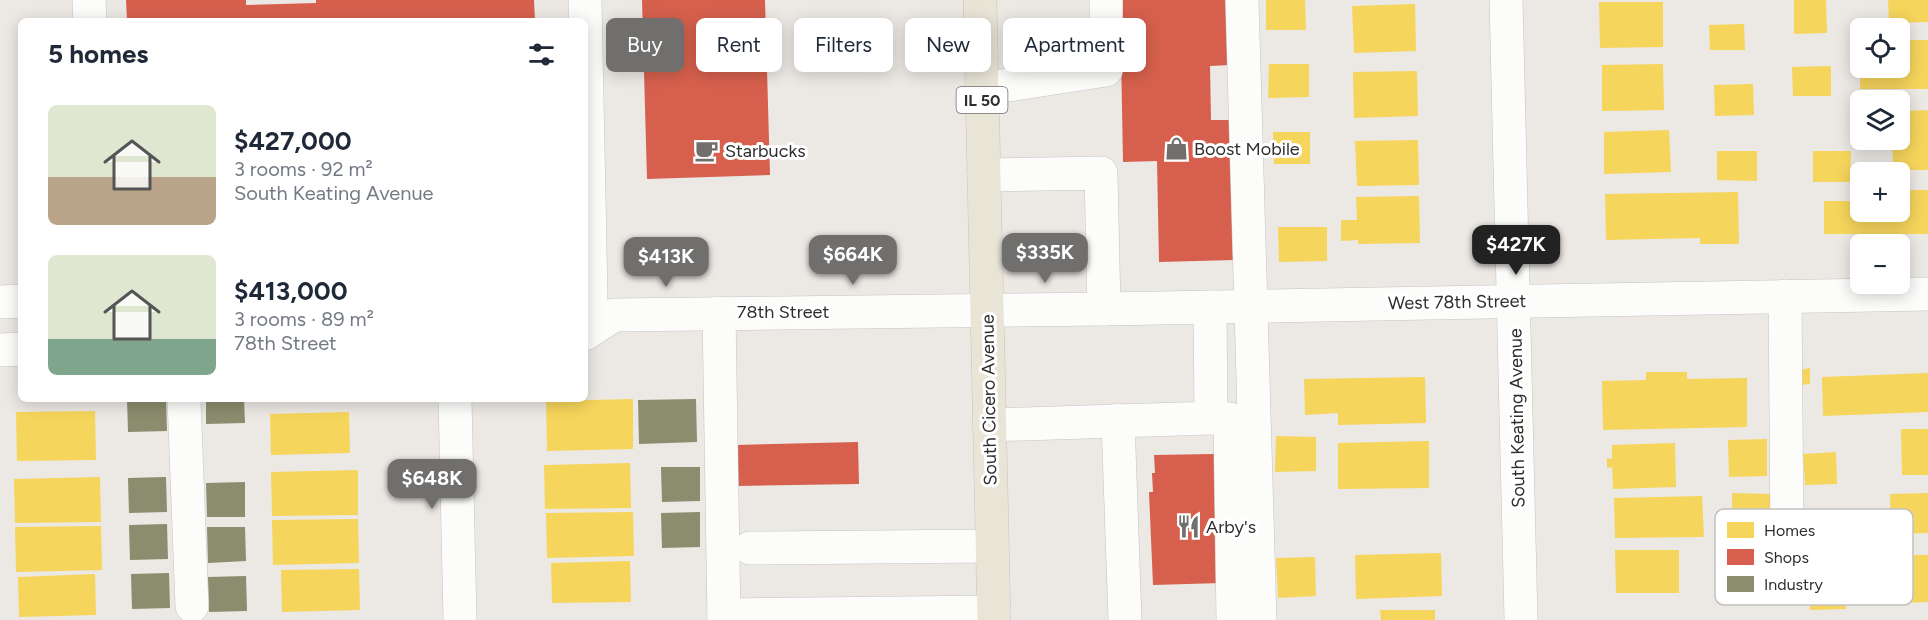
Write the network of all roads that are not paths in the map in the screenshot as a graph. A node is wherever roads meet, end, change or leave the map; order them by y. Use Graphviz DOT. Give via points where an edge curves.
graph roads {
  1 [pos="89,0"];
  2 [pos="585,0"];
  3 [pos="980,0"];
  4 [pos="1106,0"];
  5 [pos="1242,0"];
  6 [pos="1506,0"];
  7 [pos="90,18"];
  8 [pos="586,18"];
  9 [pos="588,76"];
  10 [pos="981,89"];
  11 [pos="984,175"];
  12 [pos="1928,294"];
  13 [pos="1785,296"];
  14 [pos="18,301"];
  15 [pos="1514,301"];
  16 [pos="0,302"];
  17 [pos="597,304"];
  18 [pos="1250,306"];
  19 [pos="1210,307"];
  20 [pos="1104,309"];
  21 [pos="987,310"];
  22 [pos="719,313"];
  23 [pos="588,326"];
  24 [pos="18,349"];
  25 [pos="0,350"];
  26 [pos="184,402"];
  27 [pos="455,402"];
  28 [pos="1211,418"];
  29 [pos="1118,420"];
  30 [pos="989,424"];
  31 [pos="1787,509"];
  32 [pos="992,546"];
  33 [pos="750,548"];
  34 [pos="192,606"];
  35 [pos="994,616"];
  36 [pos="724,617"];
  37 [pos="841,617"];
  38 [pos="460,620"];
  39 [pos="1125,620"];
  40 [pos="1233,620"];
  41 [pos="1260,620"];
  42 [pos="1521,620"];
  1 -- 7 [label="street"];
  2 -- 8 [label="street"];
  3 -- 10 [label="main road, South Cicero Avenue / IL 50"];
  4 -- 10 [label="street" via="1106,70"];
  5 -- 18 [label="street"];
  6 -- 15 [label="street, South Keating Avenue"];
  9 -- 17 [label="street"];
  10 -- 11 [label="main road, South Cicero Avenue / IL 50"];
  11 -- 20 [label="street" via="1101,173"];
  11 -- 21 [label="main road, South Cicero Avenue / IL 50"];
  12 -- 13 [label="street, West 78th Street"];
  13 -- 15 [label="street, West 78th Street"];
  13 -- 31 [label="street"];
  14 -- 16 [label="street"];
  15 -- 18 [label="street, West 78th Street"];
  15 -- 42 [label="street, South Keating Avenue"];
  17 -- 22 [label="street, 78th Street"];
  17 -- 23 [label="street"];
  18 -- 19 [label="street, West 78th Street"];
  18 -- 41 [label="street"];
  19 -- 20 [label="street, West 78th Street"];
  19 -- 28 [label="street"];
  20 -- 21 [label="street, West 78th Street"];
  21 -- 22 [label="street, 78th Street"];
  21 -- 30 [label="main road, South Cicero Avenue / IL 50"];
  22 -- 36 [label="street"];
  24 -- 25 [label="street"];
  26 -- 34 [label="street"];
  27 -- 38 [label="street"];
  28 -- 29 [label="street"];
  28 -- 40 [label="street" via="1230,419"];
  29 -- 30 [label="street"];
  29 -- 39 [label="street"];
  30 -- 32 [label="main road, South Cicero Avenue / IL 50"];
  32 -- 33 [label="street"];
  32 -- 35 [label="main road, South Cicero Avenue / IL 50"];
  35 -- 37 [label="street"];
  36 -- 37 [label="street"];
}
